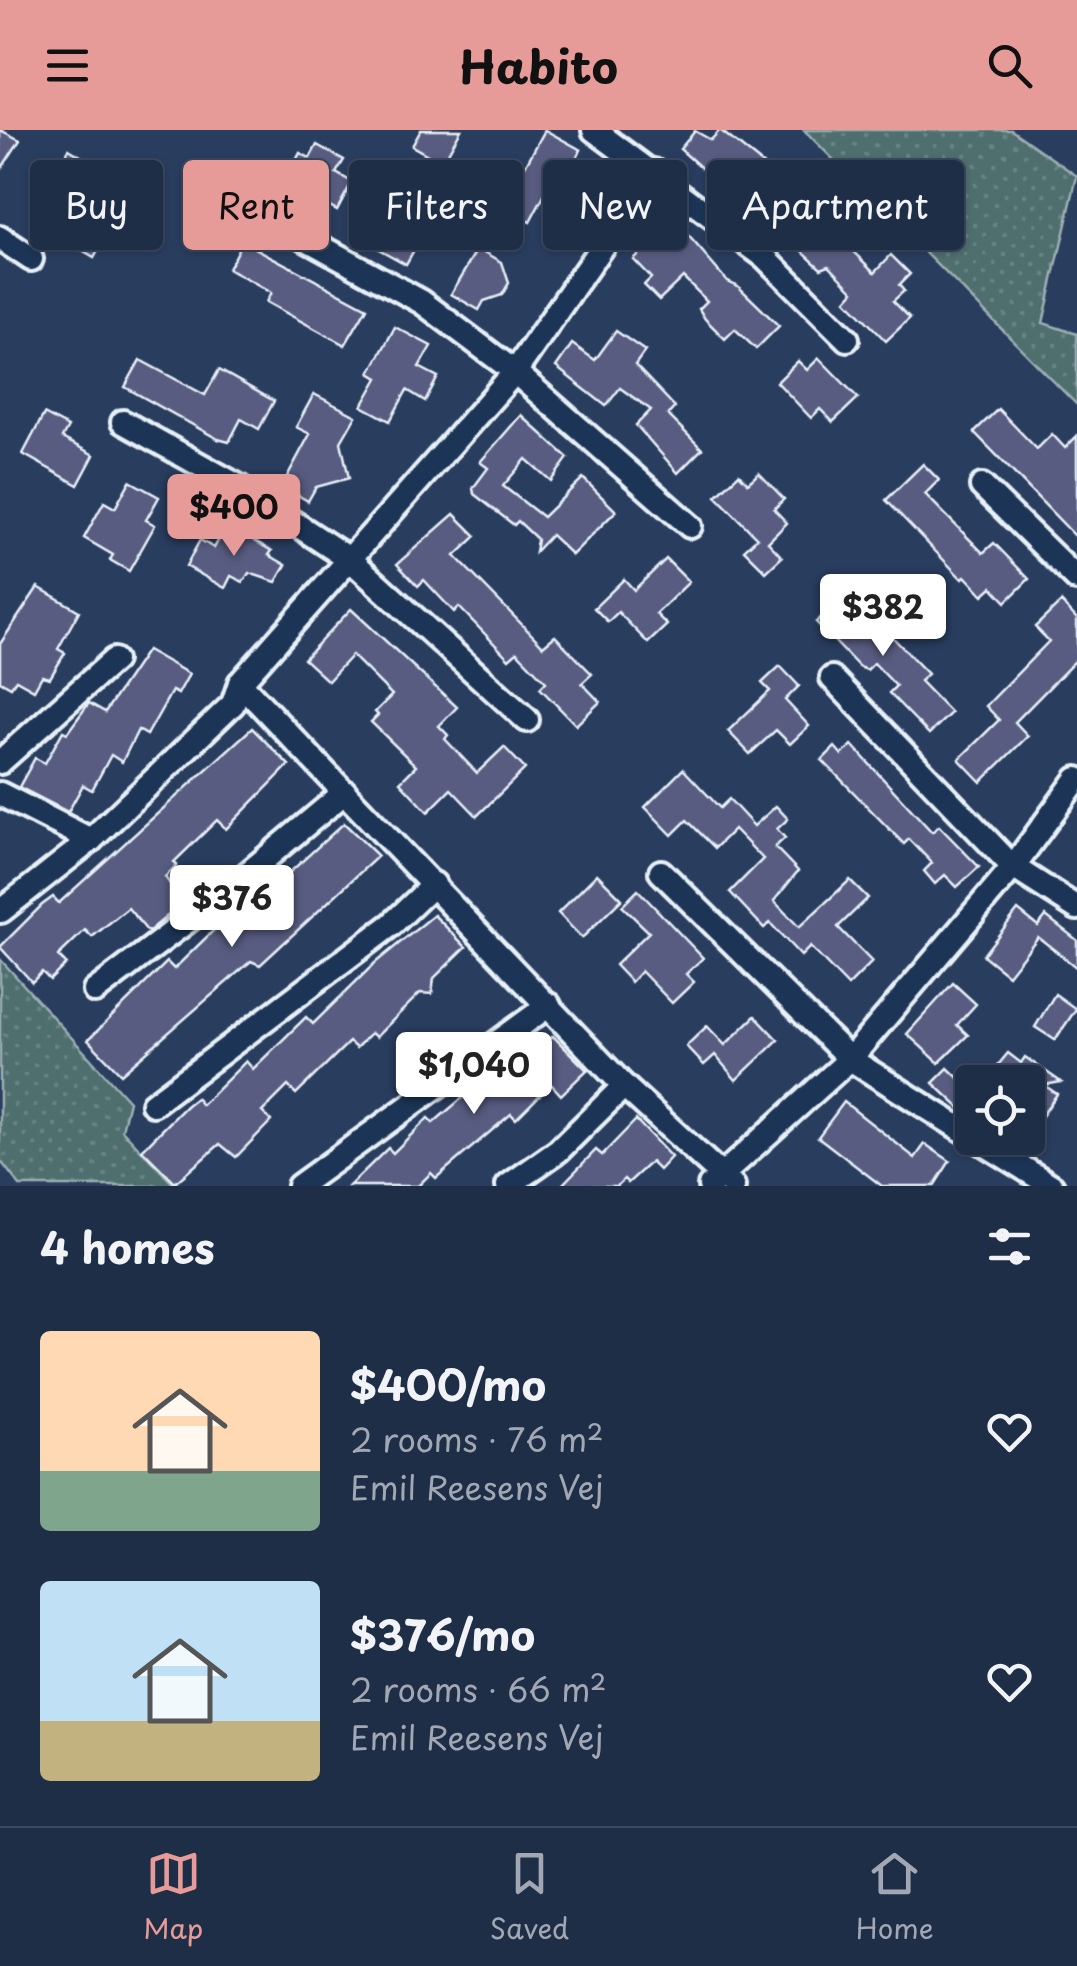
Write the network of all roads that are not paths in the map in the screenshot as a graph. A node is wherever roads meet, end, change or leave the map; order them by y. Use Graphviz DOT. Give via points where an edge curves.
graph roads {
  1 [pos="594,130"];
  2 [pos="638,160"];
  3 [pos="687,197"];
  4 [pos="0,238"];
  5 [pos="327,250"];
  6 [pos="599,250"];
  7 [pos="31,259"];
  8 [pos="847,340"];
  9 [pos="514,372"];
  10 [pos="123,422"];
  11 [pos="982,486"];
  12 [pos="690,526"];
  13 [pos="352,561"];
  14 [pos="1077,579"];
  15 [pos="114,660"];
  16 [pos="832,678"];
  17 [pos="240,683"];
  18 [pos="527,720"];
  19 [pos="0,762"];
  20 [pos="1077,779"];
  21 [pos="344,792"];
  22 [pos="0,794"];
  23 [pos="91,840"];
  24 [pos="1013,867"];
  25 [pos="662,872"];
  26 [pos="434,884"];
  27 [pos="1077,908"];
  28 [pos="1,911"];
  29 [pos="95,991"];
  30 [pos="549,1004"];
  31 [pos="850,1059"];
  32 [pos="624,1086"];
  33 [pos="154,1104"];
  34 [pos="955,1125"];
  35 [pos="1003,1155"];
  36 [pos="721,1183"];
  37 [pos="299,1186"];
  38 [pos="508,1186"];
  39 [pos="1052,1186"];
  1 -- 2 [label="street"];
  3 -- 8 [label="street" via="765,257"];
  4 -- 7 [label="street"];
  5 -- 9 [label="street" via="422,302"];
  6 -- 9 [label="street"];
  9 -- 12 [label="street"];
  9 -- 13 [label="street"];
  10 -- 13 [label="street"];
  11 -- 14 [label="street"];
  13 -- 17 [label="street"];
  13 -- 18 [label="street"];
  15 -- 19 [label="street"];
  16 -- 24 [label="street"];
  17 -- 21 [label="street"];
  17 -- 23 [label="street" via="233,704"];
  20 -- 24 [label="street"];
  21 -- 26 [label="street"];
  21 -- 29 [label="street"];
  22 -- 23 [label="street"];
  23 -- 28 [label="street"];
  24 -- 27 [label="street"];
  24 -- 31 [label="street"];
  25 -- 31 [label="street"];
  26 -- 30 [label="street"];
  26 -- 33 [label="street" via="392,924"];
  30 -- 32 [label="street"];
  30 -- 37 [label="street"];
  31 -- 34 [label="street"];
  31 -- 36 [label="street"];
  32 -- 36 [label="street"];
  32 -- 38 [label="street" via="558,1151"];
  35 -- 39 [label="street"];
}
